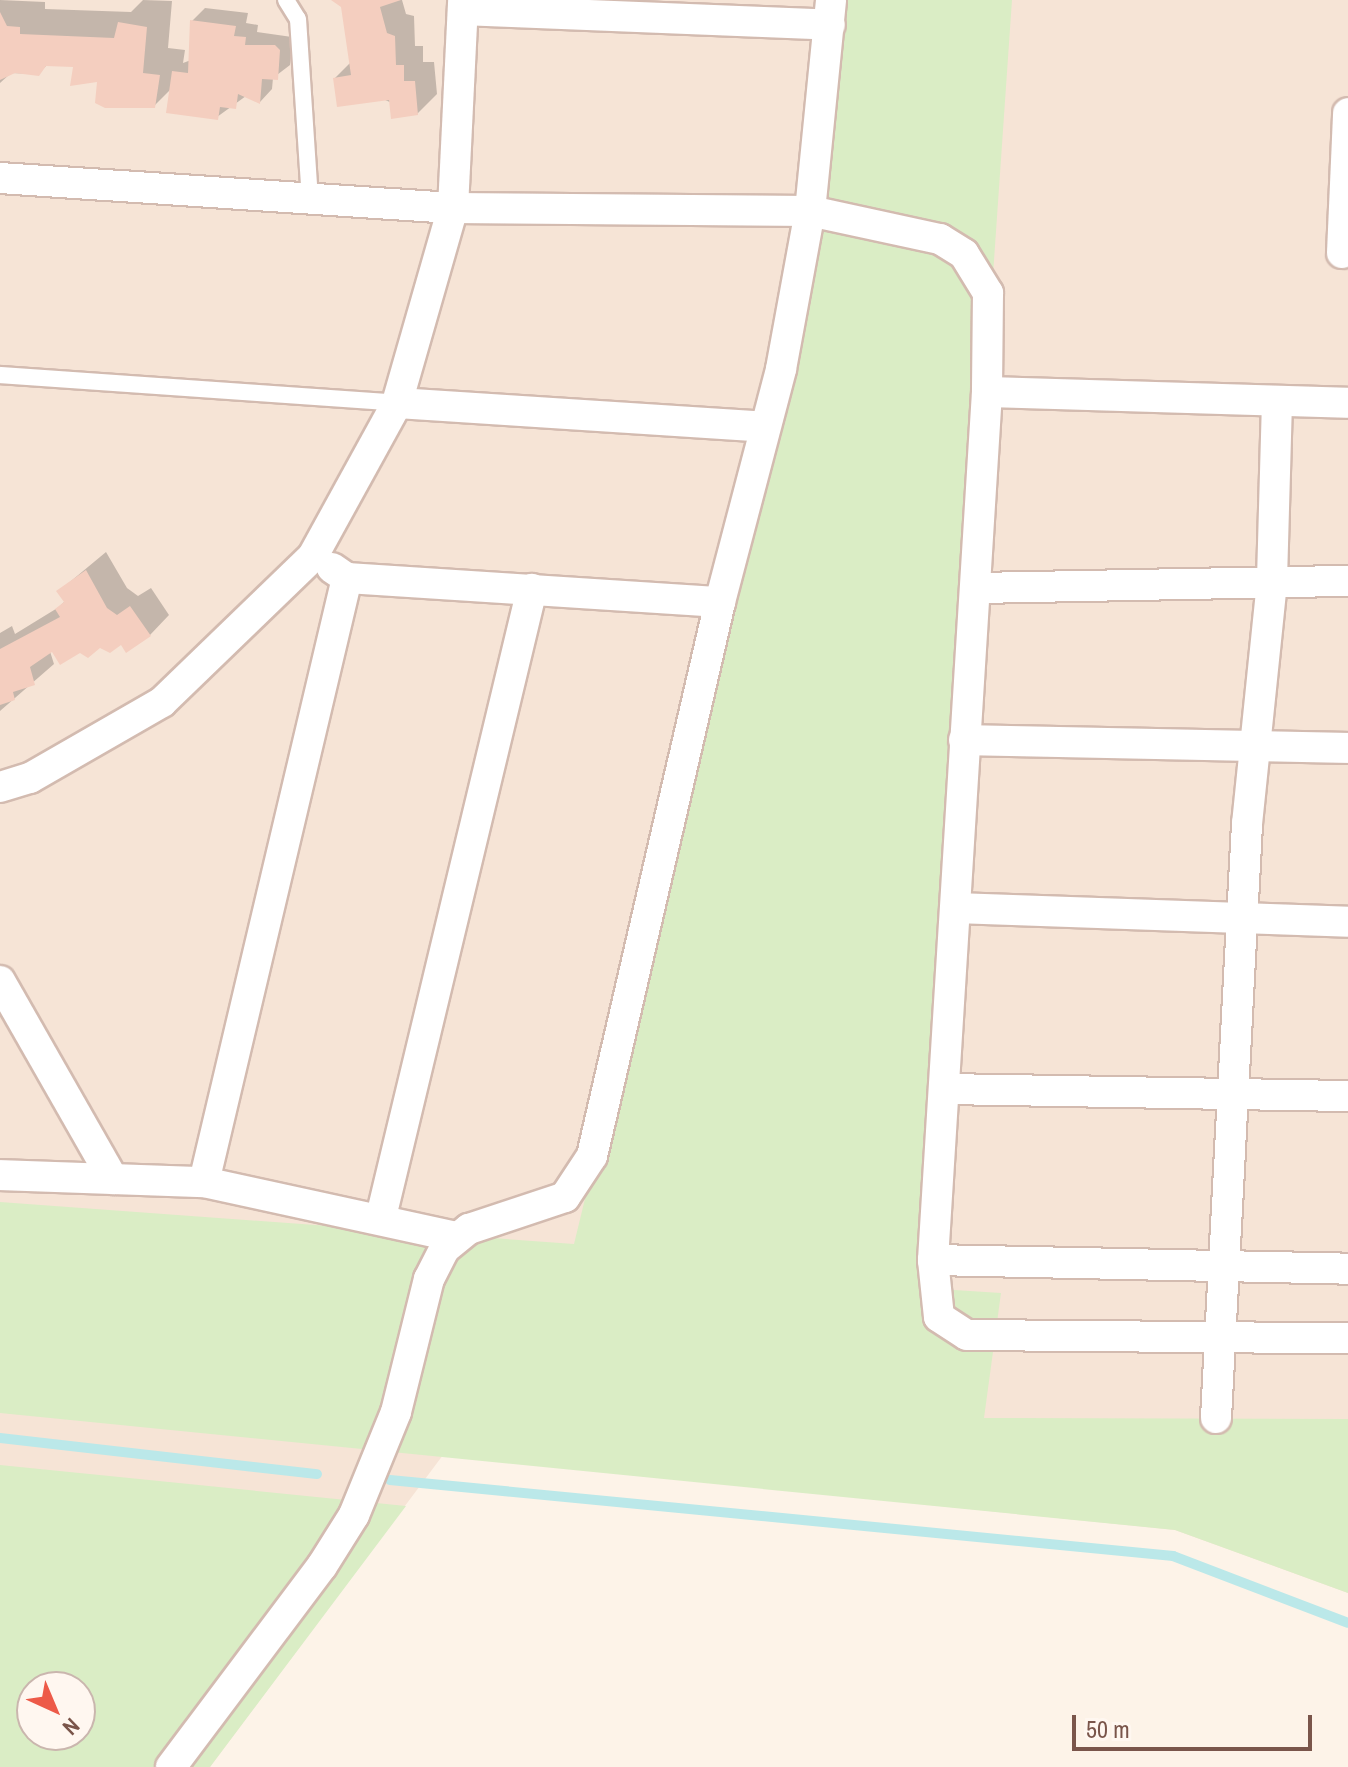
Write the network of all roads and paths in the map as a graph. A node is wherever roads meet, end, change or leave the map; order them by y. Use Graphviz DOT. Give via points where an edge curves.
graph roads {
  1 [pos="286,0"];
  2 [pos="463,5"];
  3 [pos="830,12"];
  4 [pos="1348,113"];
  5 [pos="0,178"];
  6 [pos="310,199"];
  7 [pos="453,208"];
  8 [pos="810,211"];
  9 [pos="1342,253"];
  10 [pos="0,375"];
  11 [pos="987,392"];
  12 [pos="397,403"];
  13 [pos="1277,403"];
  14 [pos="1348,403"];
  15 [pos="765,427"];
  16 [pos="313,556"];
  17 [pos="347,578"];
  18 [pos="1272,580"];
  19 [pos="1348,581"];
  20 [pos="977,588"];
  21 [pos="532,589"];
  22 [pos="720,602"];
  23 [pos="964,740"];
  24 [pos="1256,746"];
  25 [pos="1348,748"];
  26 [pos="0,787"];
  27 [pos="956,908"];
  28 [pos="1246,920"];
  29 [pos="1348,922"];
  30 [pos="4,995"];
  31 [pos="945,1089"];
  32 [pos="1235,1096"];
  33 [pos="1348,1096"];
  34 [pos="0,1175"];
  35 [pos="113,1179"];
  36 [pos="204,1182"];
  37 [pos="381,1217"];
  38 [pos="456,1237"];
  39 [pos="933,1260"];
  40 [pos="1225,1269"];
  41 [pos="1348,1269"];
  42 [pos="1348,1338"];
  43 [pos="1221,1340"];
  44 [pos="1216,1418"];
  45 [pos="171,1767"];
  1 -- 6 [label="lane" via="298,19"];
  2 -- 3 [label="street"];
  2 -- 7 [label="street"];
  3 -- 8 [label="street"];
  4 -- 9 [label="street"];
  5 -- 6 [label="street"];
  6 -- 7 [label="street"];
  7 -- 8 [label="street"];
  7 -- 12 [label="street"];
  8 -- 11 [label="street" via="940,239 964,254 988,293"];
  8 -- 15 [label="street"];
  10 -- 12 [label="lane"];
  11 -- 13 [label="street"];
  11 -- 20 [label="street"];
  12 -- 15 [label="street"];
  12 -- 16 [label="street"];
  13 -- 14 [label="street"];
  13 -- 18 [label="street"];
  15 -- 22 [label="street"];
  16 -- 17 [label="street"];
  16 -- 26 [label="street" via="162,702 30,778"];
  17 -- 21 [label="street"];
  17 -- 36 [label="street"];
  18 -- 19 [label="street"];
  18 -- 20 [label="street"];
  18 -- 24 [label="street"];
  20 -- 23 [label="street"];
  21 -- 22 [label="street"];
  21 -- 37 [label="street"];
  22 -- 38 [label="street" via="586,1172 577,1186 550,1205"];
  23 -- 24 [label="street"];
  23 -- 27 [label="street"];
  24 -- 25 [label="street"];
  24 -- 28 [label="street" via="1247,824"];
  27 -- 28 [label="street"];
  27 -- 31 [label="street"];
  28 -- 29 [label="street"];
  28 -- 32 [label="street"];
  30 -- 35 [label="street"];
  31 -- 32 [label="street"];
  31 -- 39 [label="street"];
  32 -- 33 [label="street"];
  32 -- 40 [label="street"];
  34 -- 35 [label="street"];
  35 -- 36 [label="street"];
  36 -- 37 [label="street"];
  37 -- 38 [label="street"];
  38 -- 45 [label="street" via="435,1263 396,1412 354,1515"];
  39 -- 40 [label="street"];
  39 -- 43 [label="street" via="939,1317 967,1335"];
  40 -- 41 [label="street"];
  40 -- 43 [label="street"];
  42 -- 43 [label="street"];
  43 -- 44 [label="street"];
}
